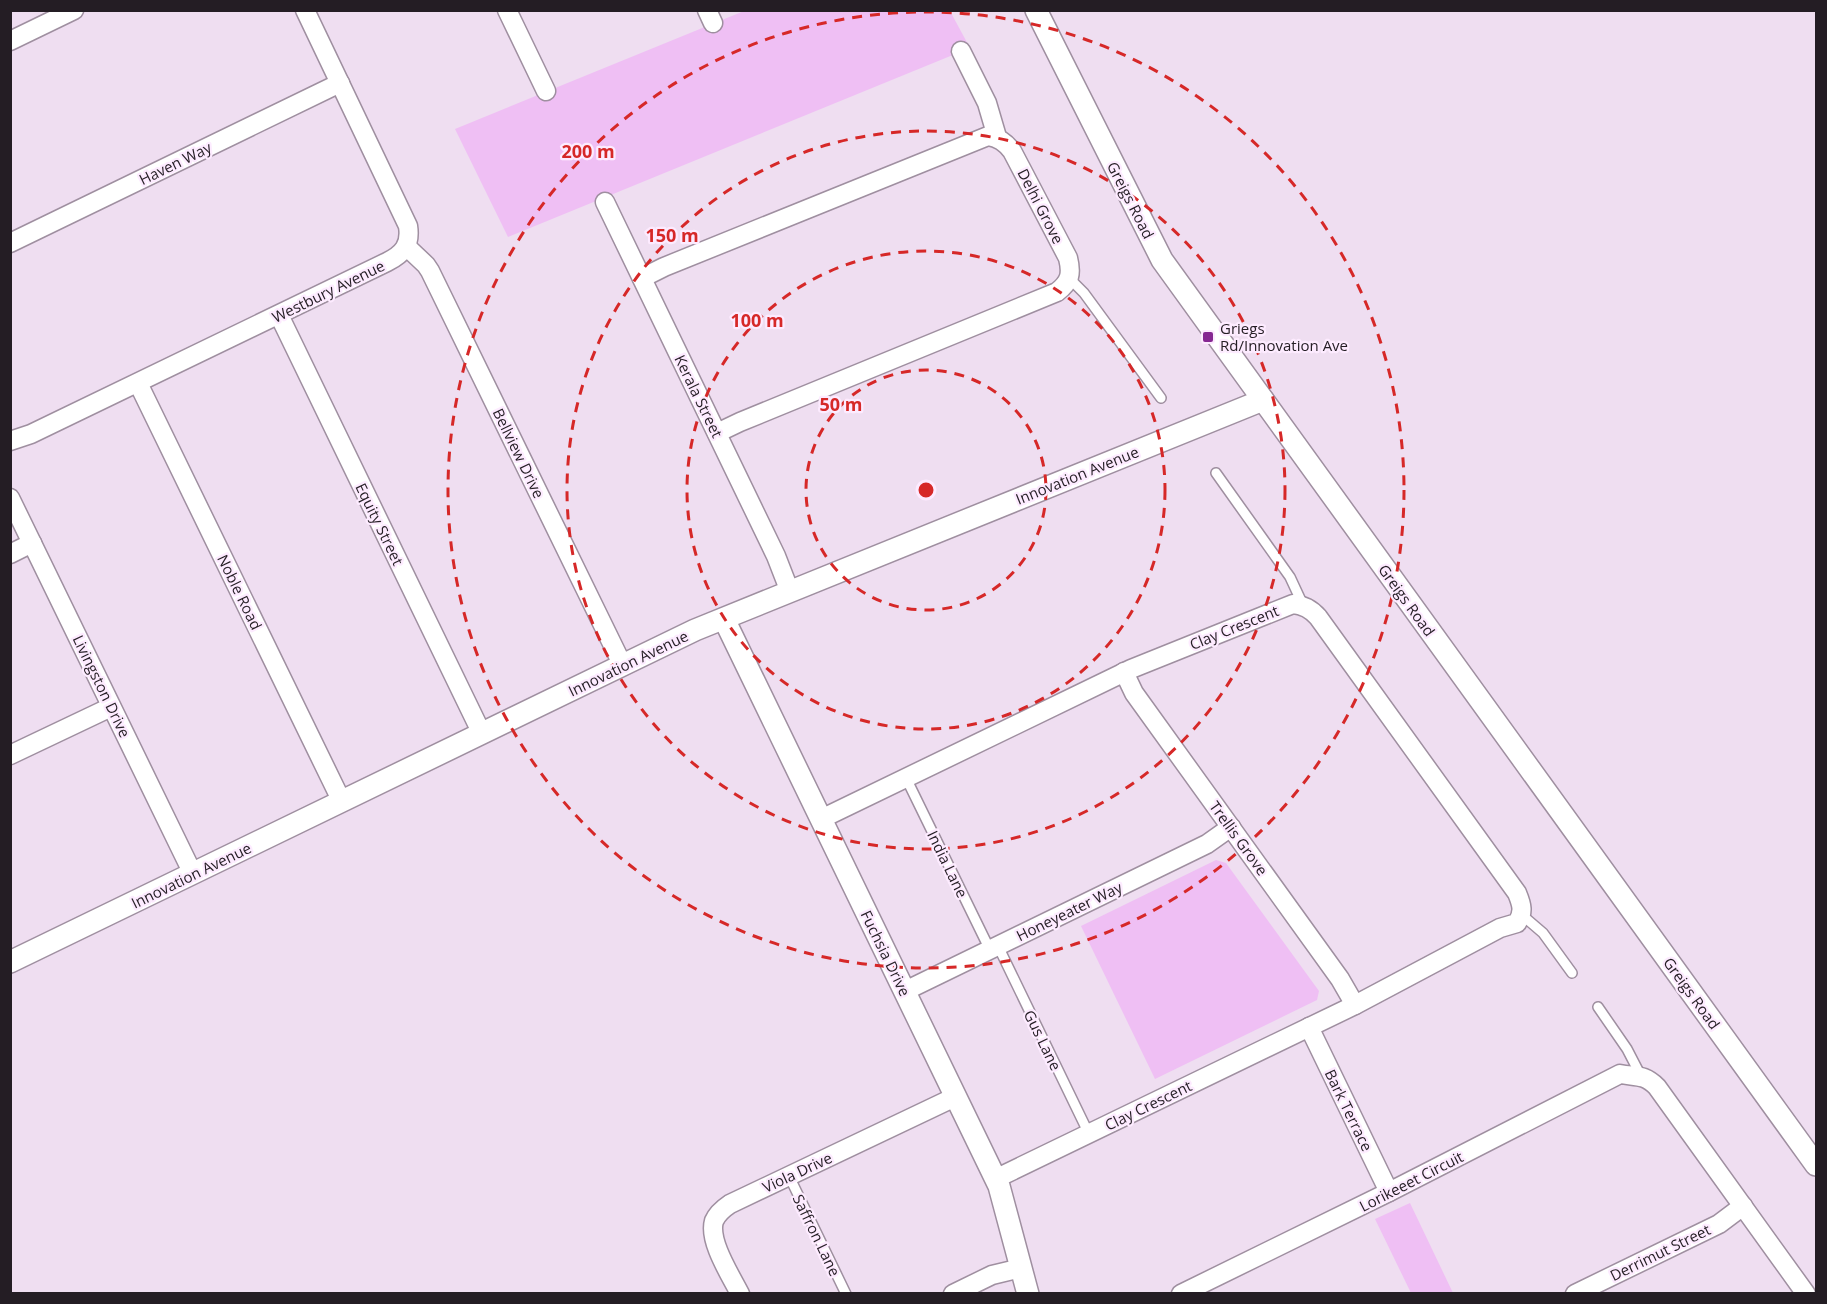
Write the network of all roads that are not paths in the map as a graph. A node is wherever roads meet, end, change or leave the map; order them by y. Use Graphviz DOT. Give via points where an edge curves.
graph roads {
  1 [pos="74,10"];
  2 [pos="305,10"];
  3 [pos="507,10"];
  4 [pos="1036,10"];
  5 [pos="10,41"];
  6 [pos="961,51"];
  7 [pos="340,83"];
  8 [pos="546,92"];
  9 [pos="997,138"];
  10 [pos="605,202"];
  11 [pos="10,243"];
  12 [pos="406,247"];
  13 [pos="642,278"];
  14 [pos="1070,279"];
  15 [pos="279,315"];
  16 [pos="138,383"];
  17 [pos="1161,398"];
  18 [pos="1263,400"];
  19 [pos="717,433"];
  20 [pos="10,441"];
  21 [pos="1216,473"];
  22 [pos="10,498"];
  23 [pos="32,543"];
  24 [pos="10,554"];
  25 [pos="790,592"];
  26 [pos="1303,605"];
  27 [pos="724,619"];
  28 [pos="623,666"];
  29 [pos="1124,672"];
  30 [pos="111,706"];
  31 [pos="482,734"];
  32 [pos="10,755"];
  33 [pos="906,778"];
  34 [pos="342,802"];
  35 [pos="821,819"];
  36 [pos="1231,827"];
  37 [pos="193,874"];
  38 [pos="1522,915"];
  39 [pos="994,948"];
  40 [pos="10,962"];
  41 [pos="1572,973"];
  42 [pos="905,991"];
  43 [pos="1355,1005"];
  44 [pos="1598,1007"];
  45 [pos="1309,1027"];
  46 [pos="1641,1076"];
  47 [pos="956,1096"];
  48 [pos="1089,1134"];
  49 [pos="1816,1166"];
  50 [pos="789,1176"];
  51 [pos="995,1179"];
  52 [pos="1389,1192"];
  53 [pos="1743,1206"];
  54 [pos="1021,1268"];
  55 [pos="740,1293"];
  56 [pos="846,1293"];
  57 [pos="953,1293"];
  58 [pos="1028,1293"];
  59 [pos="1181,1293"];
  60 [pos="1575,1293"];
  61 [pos="1806,1293"];
  1 -- 5 [label="street"];
  2 -- 7 [label="street"];
  3 -- 8 [label="street"];
  4 -- 18 [label="street, Greigs Road" via="1162,261"];
  6 -- 9 [label="street" via="987,103"];
  7 -- 11 [label="street, Haven Way"];
  7 -- 12 [label="street" via="408,226"];
  9 -- 13 [label="street" via="975,140"];
  9 -- 14 [label="street, Delhi Grove" via="1012,151 1068,258"];
  10 -- 13 [label="street, Kerala Street"];
  12 -- 15 [label="street, Westbury Avenue" via="396,258"];
  12 -- 28 [label="street, Bellview Drive" via="430,272"];
  13 -- 19 [label="street, Kerala Street"];
  14 -- 17 [label="lane"];
  14 -- 19 [label="street" via="1057,292"];
  15 -- 16 [label="street, Westbury Avenue"];
  15 -- 31 [label="street, Equity Street"];
  16 -- 20 [label="street, Westbury Avenue" via="31,435"];
  16 -- 34 [label="street, Noble Road"];
  18 -- 25 [label="street, Innovation Avenue"];
  18 -- 49 [label="street, Greigs Road"];
  19 -- 25 [label="street, Kerala Street"];
  21 -- 26 [label="lane" via="1290,577"];
  22 -- 23 [label="street, Livingston Drive"];
  23 -- 24 [label="street"];
  23 -- 30 [label="street, Livingston Drive"];
  25 -- 27 [label="street, Innovation Avenue"];
  26 -- 29 [label="street, Clay Crescent" via="1283,607"];
  26 -- 38 [label="street" via="1318,617 1517,893"];
  27 -- 28 [label="street, Innovation Avenue"];
  27 -- 35 [label="street, Fuchsia Drive"];
  28 -- 31 [label="street, Innovation Avenue"];
  29 -- 33 [label="street, Clay Crescent"];
  29 -- 36 [label="street, Trellis Grove" via="1134,693"];
  30 -- 32 [label="street"];
  30 -- 37 [label="street, Livingston Drive"];
  31 -- 34 [label="street, Innovation Avenue"];
  33 -- 35 [label="street, Clay Crescent"];
  33 -- 39 [label="lane, India Lane"];
  34 -- 37 [label="street, Innovation Avenue"];
  35 -- 42 [label="street, Fuchsia Drive"];
  36 -- 39 [label="street, Honeyeater Way" via="1207,844"];
  36 -- 43 [label="street, Trellis Grove"];
  37 -- 40 [label="street, Innovation Avenue"];
  38 -- 41 [label="lane" via="1543,933"];
  38 -- 43 [label="street, Clay Crescent" via="1517,923 1500,928"];
  39 -- 42 [label="street, Honeyeater Way"];
  39 -- 48 [label="lane, Gus Lane"];
  42 -- 47 [label="street, Fuchsia Drive"];
  43 -- 45 [label="street, Clay Crescent"];
  44 -- 46 [label="lane"];
  45 -- 48 [label="street, Clay Crescent"];
  45 -- 52 [label="street, Bark Terrace"];
  46 -- 52 [label="street, Lorikeeet Circuit" via="1620,1074"];
  46 -- 53 [label="street" via="1657,1087"];
  47 -- 50 [label="street, Viola Drive"];
  47 -- 51 [label="street, Fuchsia Drive"];
  48 -- 51 [label="street, Clay Crescent"];
  50 -- 55 [label="street, Viola Drive" via="730,1204 714,1221 716,1245"];
  50 -- 56 [label="lane, Saffron Lane"];
  51 -- 54 [label="street, Fuchsia Drive"];
  52 -- 59 [label="street, Lorikeeet Circuit"];
  53 -- 60 [label="street, Derrimut Street" via="1719,1224"];
  53 -- 61 [label="street"];
  54 -- 57 [label="street" via="992,1275"];
  54 -- 58 [label="street, Fuchsia Drive"];
}
